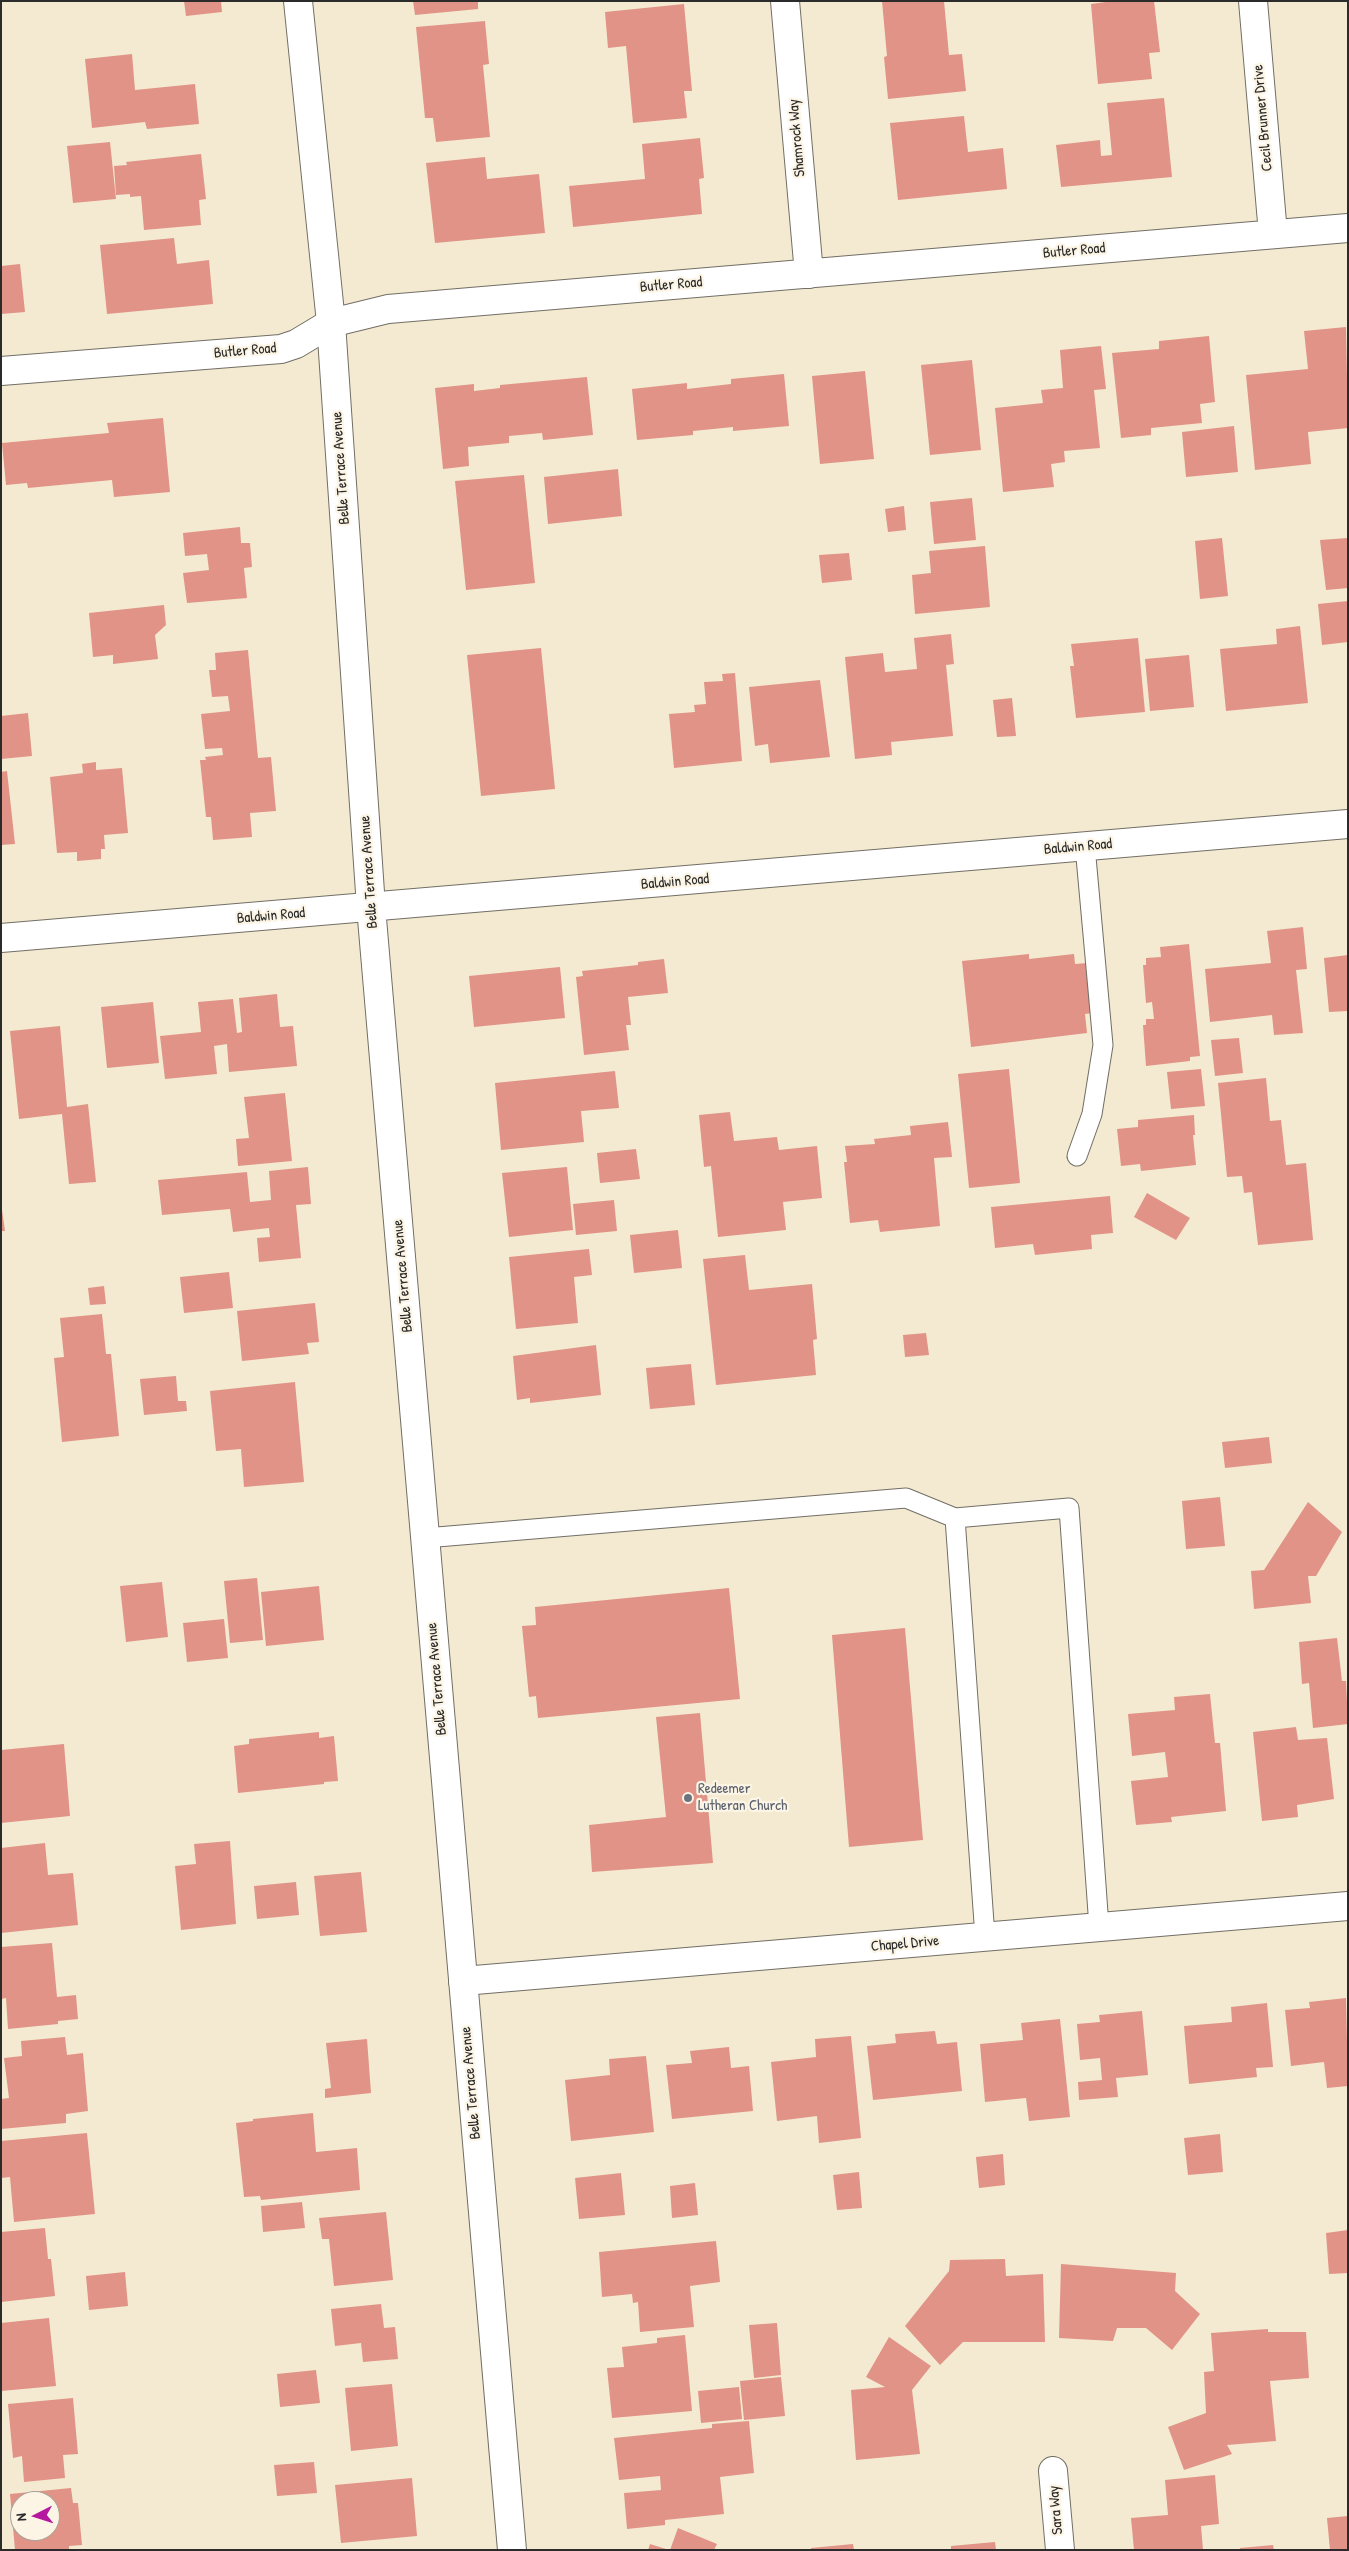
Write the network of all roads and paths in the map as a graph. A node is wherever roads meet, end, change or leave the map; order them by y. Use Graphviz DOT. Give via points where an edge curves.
graph roads {
  1 [pos="298,1"];
  2 [pos="785,1"];
  3 [pos="1253,1"];
  4 [pos="1348,228"];
  5 [pos="1273,234"];
  6 [pos="808,274"];
  7 [pos="331,323"];
  8 [pos="1,370"];
  9 [pos="1348,824"];
  10 [pos="1085,846"];
  11 [pos="371,907"];
  12 [pos="1,938"];
  13 [pos="1077,1156"];
  14 [pos="955,1518"];
  15 [pos="424,1538"];
  16 [pos="1348,1906"];
  17 [pos="1099,1927"];
  18 [pos="985,1937"];
  19 [pos="463,1981"];
  20 [pos="1053,2471"];
  21 [pos="512,2550"];
  22 [pos="1060,2550"];
  1 -- 7 [label="street, Belle Terrace Avenue"];
  2 -- 6 [label="street, Shamrock Way"];
  3 -- 5 [label="street, Cecil Brunner Drive"];
  4 -- 5 [label="street, Butler Road"];
  5 -- 6 [label="street, Butler Road"];
  6 -- 7 [label="street, Butler Road" via="388,309"];
  7 -- 8 [label="street, Butler Road" via="281,349"];
  7 -- 11 [label="street, Belle Terrace Avenue"];
  9 -- 10 [label="street, Baldwin Road"];
  10 -- 11 [label="street, Baldwin Road"];
  10 -- 13 [label="lane" via="1103,1045 1092,1114"];
  11 -- 12 [label="street, Baldwin Road"];
  11 -- 15 [label="street, Belle Terrace Avenue"];
  14 -- 15 [label="lane" via="906,1498"];
  14 -- 17 [label="lane" via="1069,1508"];
  14 -- 18 [label="lane"];
  15 -- 19 [label="street, Belle Terrace Avenue"];
  16 -- 17 [label="street, Chapel Drive"];
  17 -- 18 [label="street, Chapel Drive"];
  18 -- 19 [label="street, Chapel Drive"];
  19 -- 21 [label="street, Belle Terrace Avenue"];
  20 -- 22 [label="street, Sara Way"];
}
